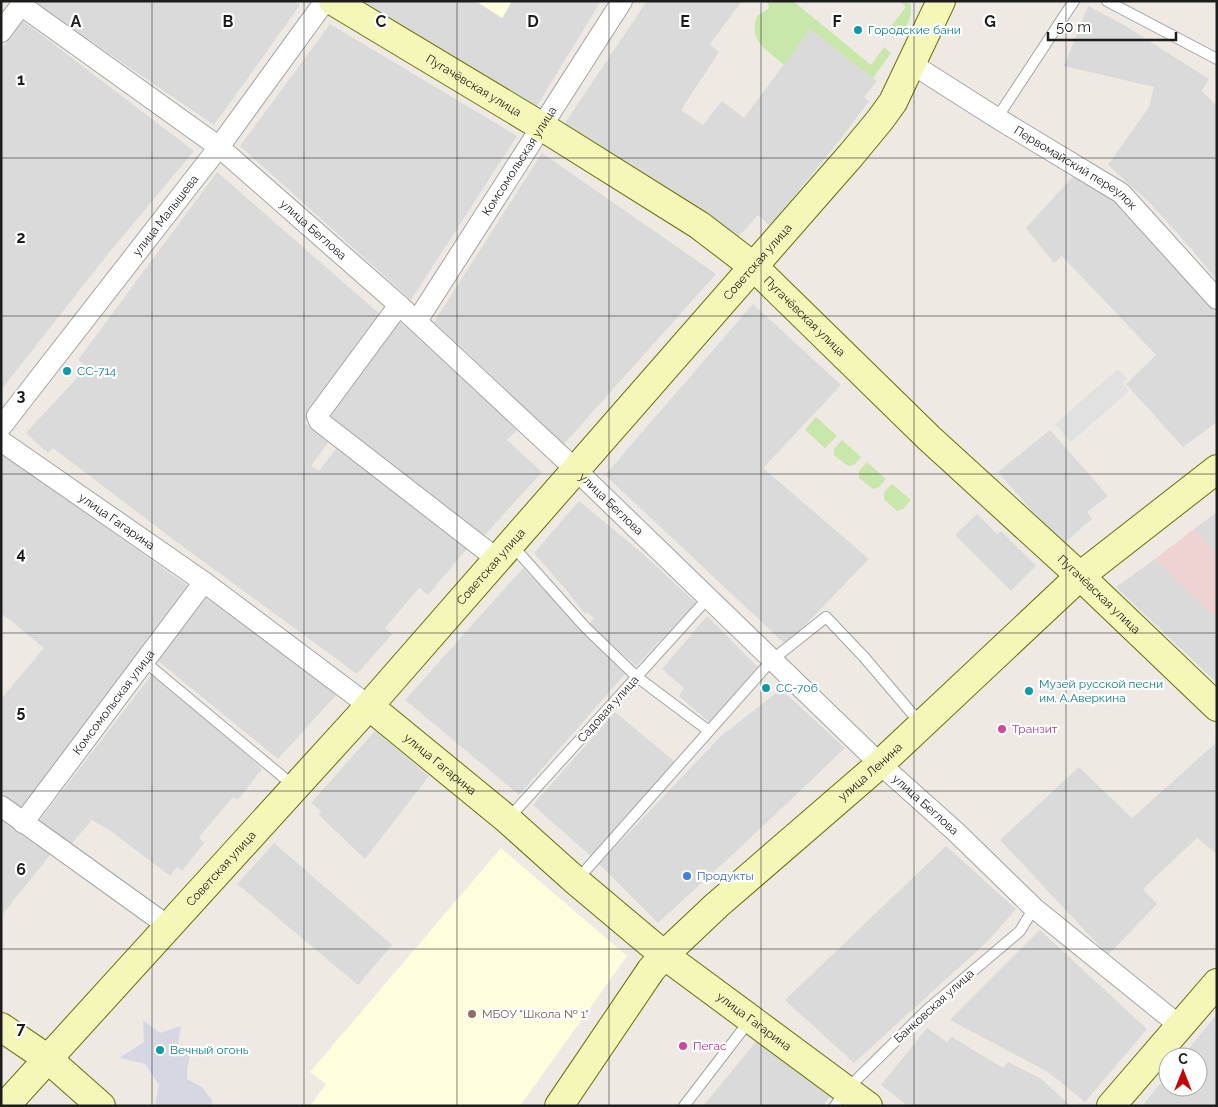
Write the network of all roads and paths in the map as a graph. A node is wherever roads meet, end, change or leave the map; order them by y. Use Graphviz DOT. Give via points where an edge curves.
graph roads {
  1 [pos="325,1"];
  2 [pos="332,1"];
  3 [pos="622,1"];
  4 [pos="940,1"];
  5 [pos="1074,1"];
  6 [pos="1107,1"];
  7 [pos="23,3"];
  8 [pos="1,32"];
  9 [pos="1217,59"];
  10 [pos="912,64"];
  11 [pos="997,118"];
  12 [pos="541,126"];
  13 [pos="219,147"];
  14 [pos="754,267"];
  15 [pos="1217,298"];
  16 [pos="399,305"];
  17 [pos="417,321"];
  18 [pos="1,427"];
  19 [pos="1,441"];
  20 [pos="575,469"];
  21 [pos="1217,470"];
  22 [pos="503,551"];
  23 [pos="1080,576"];
  24 [pos="204,582"];
  25 [pos="708,598"];
  26 [pos="772,660"];
  27 [pos="144,661"];
  28 [pos="637,677"];
  29 [pos="369,706"];
  30 [pos="1217,708"];
  31 [pos="922,725"];
  32 [pos="709,731"];
  33 [pos="880,764"];
  34 [pos="295,788"];
  35 [pos="1,806"];
  36 [pos="508,820"];
  37 [pos="23,823"];
  38 [pos="576,881"];
  39 [pos="1034,908"];
  40 [pos="168,926"];
  41 [pos="664,955"];
  42 [pos="1217,983"];
  43 [pos="751,1020"];
  44 [pos="1180,1026"];
  45 [pos="1,1028"];
  46 [pos="48,1059"];
  47 [pos="841,1098"];
  48 [pos="5,1106"];
  49 [pos="101,1106"];
  50 [pos="559,1106"];
  51 [pos="684,1106"];
  52 [pos="868,1106"];
  53 [pos="1111,1106"];
  1 -- 13 [label="street, улица Малышева"];
  2 -- 12 [label="street, Пугачёвская улица"];
  3 -- 12 [label="street, Комсомольская улица"];
  4 -- 10 [label="street, Советская улица"];
  5 -- 11 [label="lane"];
  6 -- 9 [label="lane"];
  7 -- 8 [label="street"];
  7 -- 13 [label="street, улица Беглова"];
  10 -- 11 [label="street, Первомайский переулок"];
  10 -- 14 [label="street, Советская улица" via="880,120"];
  11 -- 15 [label="street, Первомайский переулок" via="1121,194"];
  12 -- 14 [label="street, Пугачёвская улица" via="699,225"];
  12 -- 17 [label="street, Комсомольская улица"];
  13 -- 16 [label="street, улица Беглова"];
  13 -- 18 [label="street, улица Малышева"];
  14 -- 20 [label="street, Советская улица"];
  14 -- 23 [label="street, Пугачёвская улица" via="930,438"];
  16 -- 17 [label="street, улица Беглова"];
  16 -- 22 [label="street" via="317,416 319,421"];
  17 -- 20 [label="street, улица Беглова"];
  19 -- 24 [label="street, улица Гагарина"];
  20 -- 22 [label="street, Советская улица"];
  20 -- 25 [label="street, улица Беглова"];
  21 -- 23 [label="street, улица Ленина"];
  22 -- 28 [label="lane"];
  22 -- 29 [label="street, Советская улица"];
  23 -- 30 [label="street, Пугачёвская улица"];
  23 -- 31 [label="street, улица Ленина"];
  24 -- 27 [label="street, Комсомольская улица"];
  24 -- 29 [label="street, улица Гагарина"];
  25 -- 26 [label="street, улица Беглова"];
  25 -- 28 [label="lane, Садовая улица"];
  26 -- 31 [label="lane" via="826,617"];
  26 -- 32 [label="lane"];
  26 -- 33 [label="street, улица Беглова"];
  27 -- 34 [label="lane"];
  27 -- 37 [label="street, Комсомольская улица"];
  28 -- 32 [label="lane"];
  28 -- 36 [label="lane, Садовая улица"];
  29 -- 34 [label="street, Советская улица"];
  29 -- 36 [label="street, улица Гагарина"];
  31 -- 33 [label="street, улица Ленина"];
  32 -- 38 [label="lane"];
  33 -- 39 [label="street, улица Беглова"];
  33 -- 41 [label="street, улица Ленина" via="716,905"];
  34 -- 40 [label="street, Советская улица"];
  35 -- 37 [label="street"];
  36 -- 38 [label="street, улица Гагарина"];
  37 -- 40 [label="street"];
  38 -- 41 [label="street, улица Гагарина"];
  39 -- 44 [label="street, улица Беглова"];
  39 -- 47 [label="lane, Банковская улица" via="1020,931 928,1009"];
  40 -- 46 [label="street, Советская улица"];
  41 -- 43 [label="street, улица Гагарина"];
  41 -- 50 [label="street, улица Ленина"];
  42 -- 44 [label="street"];
  43 -- 47 [label="street, улица Гагарина"];
  43 -- 51 [label="lane"];
  44 -- 53 [label="street"];
  45 -- 46 [label="street"];
  46 -- 48 [label="street, Советская улица"];
  46 -- 49 [label="street"];
  47 -- 52 [label="street, улица Гагарина"];
}
